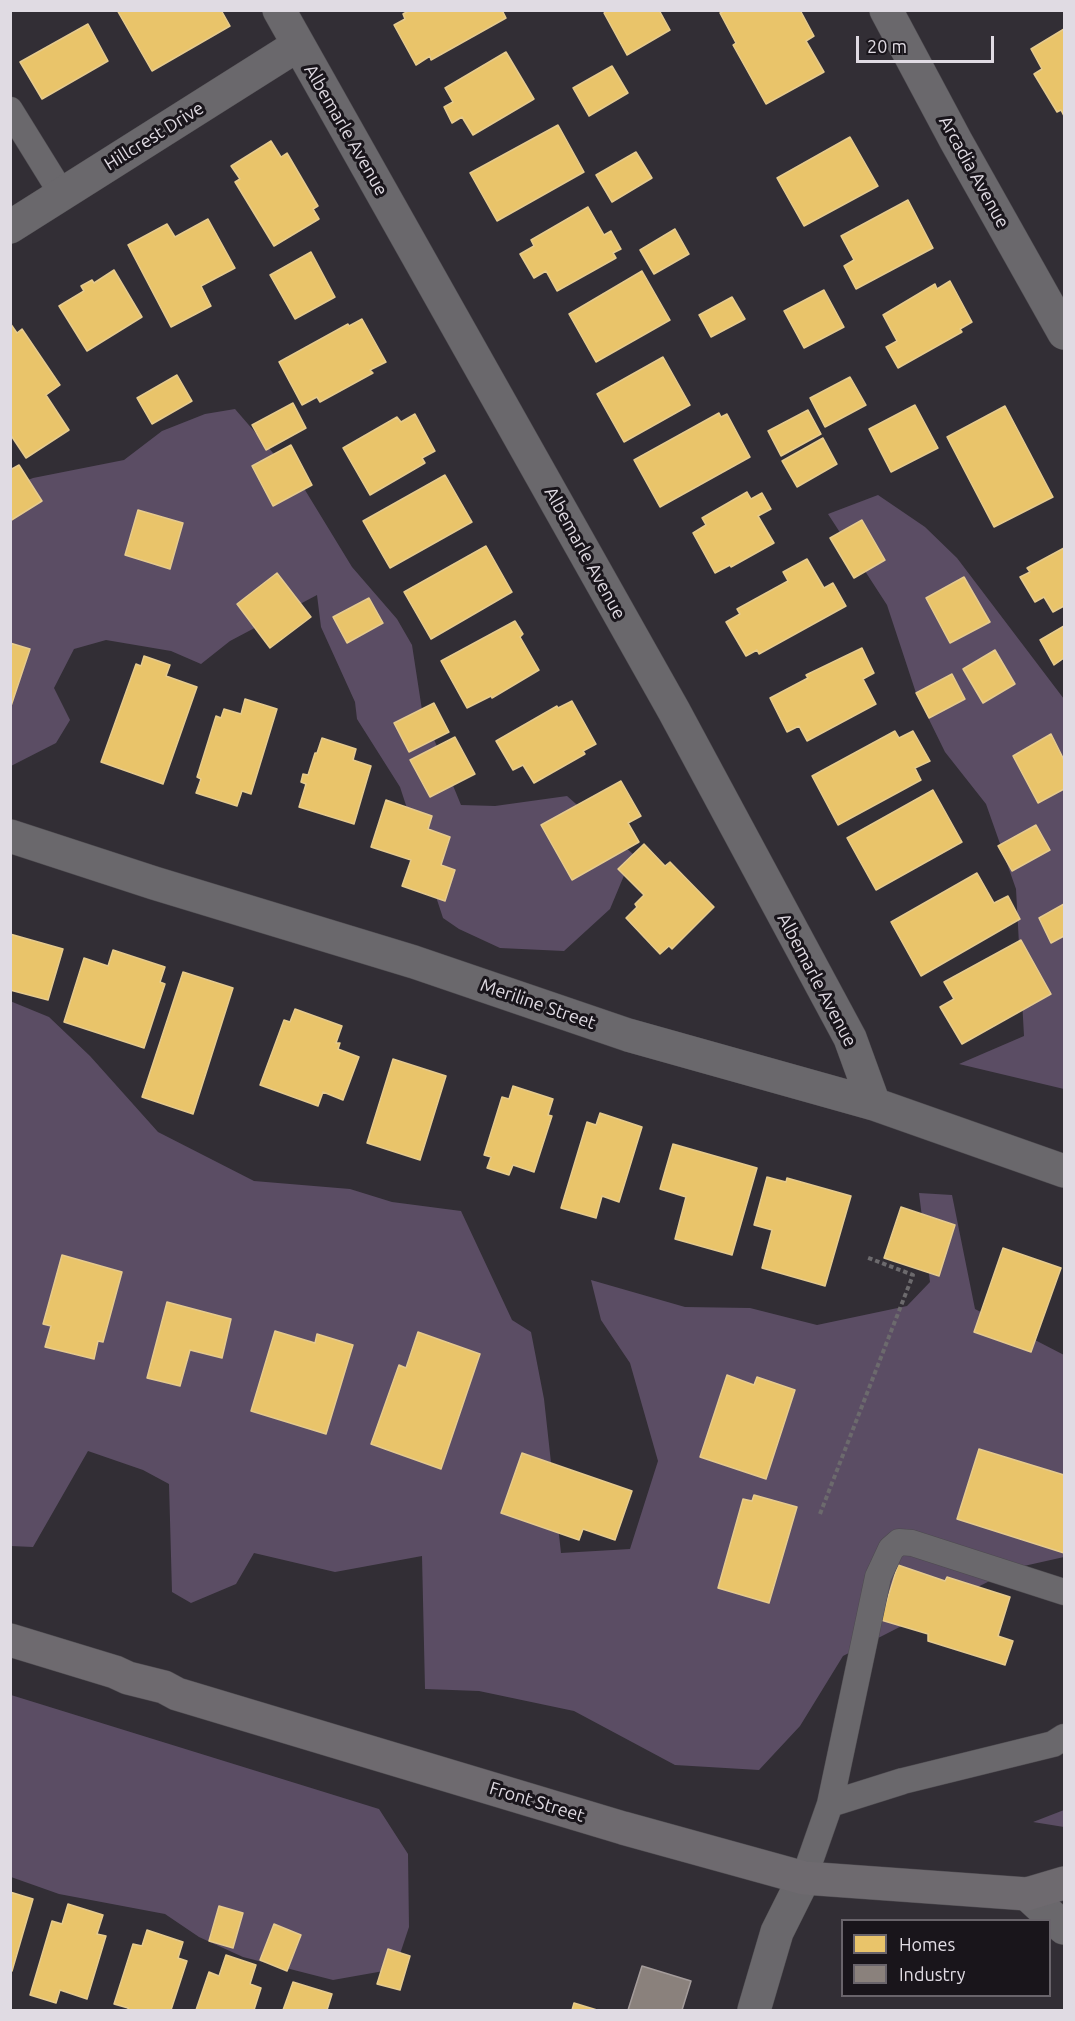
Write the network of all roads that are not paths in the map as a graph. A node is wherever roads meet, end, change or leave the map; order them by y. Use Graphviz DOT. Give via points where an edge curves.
graph roads {
  1 [pos="279,10"];
  2 [pos="886,10"];
  3 [pos="298,45"];
  4 [pos="10,110"];
  5 [pos="62,194"];
  6 [pos="10,227"];
  7 [pos="1065,333"];
  8 [pos="10,836"];
  9 [pos="874,1104"];
  10 [pos="1065,1171"];
  11 [pos="1065,1592"];
  12 [pos="10,1640"];
  13 [pos="1065,1737"];
  14 [pos="830,1804"];
  15 [pos="804,1878"];
  16 [pos="1065,1883"];
  17 [pos="1027,1894"];
  18 [pos="1065,1928"];
  19 [pos="754,2010"];
  1 -- 3 [label="street, Albemarle Avenue"];
  2 -- 7 [label="street, Arcadia Avenue"];
  3 -- 5 [label="street, Hillcrest Drive"];
  3 -- 9 [label="street, Albemarle Avenue" via="674,711 850,1038"];
  4 -- 5 [label="lane"];
  5 -- 6 [label="street, Hillcrest Drive"];
  8 -- 9 [label="street, Meriline Street" via="414,962 628,1035"];
  9 -- 10 [label="street, Meriline Street"];
  11 -- 14 [label="lane" via="912,1543 899,1542 891,1549 878,1577"];
  12 -- 15 [label="main road, Front Street" via="623,1828"];
  13 -- 14 [label="lane" via="1053,1744"];
  14 -- 15 [label="lane"];
  15 -- 17 [label="main road, Front Street"];
  15 -- 19 [label="street" via="777,1932"];
  16 -- 17 [label="main road"];
  17 -- 18 [label="street"];
}
